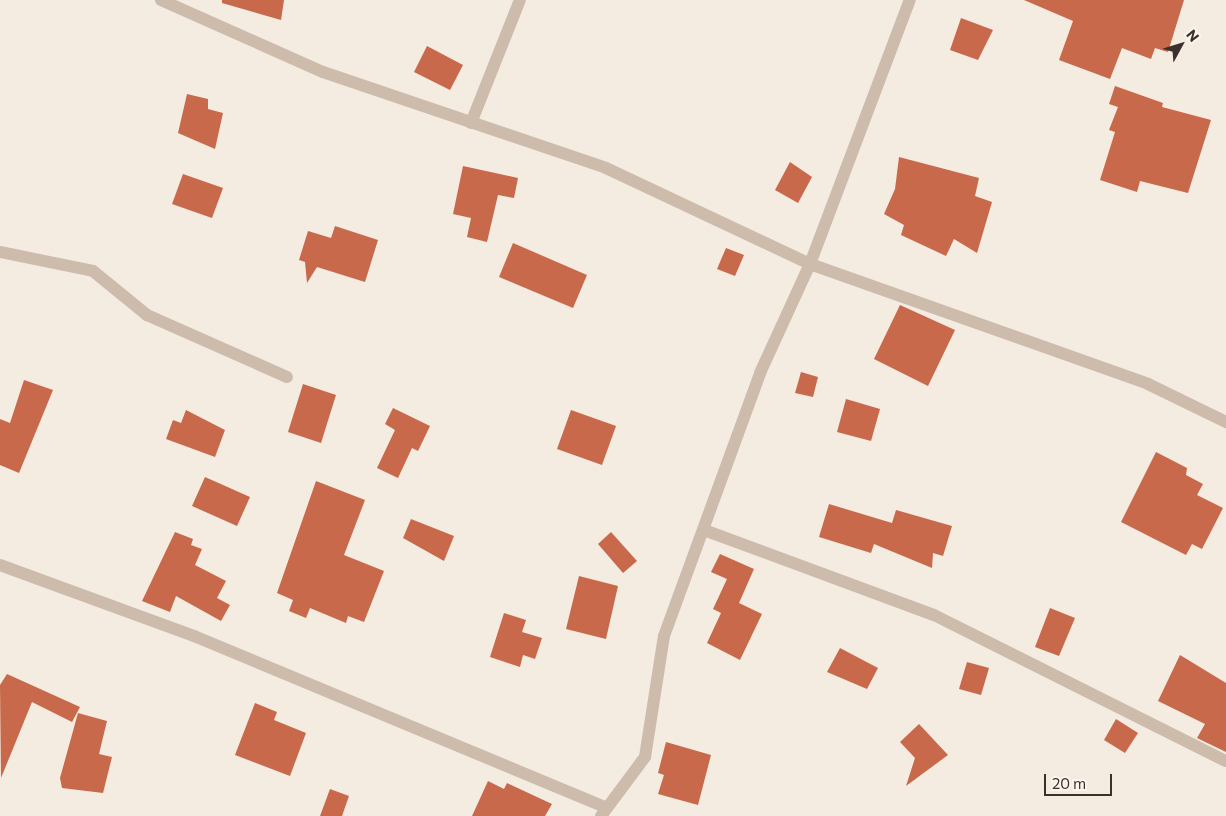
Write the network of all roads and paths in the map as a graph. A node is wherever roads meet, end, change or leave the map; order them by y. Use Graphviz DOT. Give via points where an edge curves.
graph roads {
  1 [pos="161,0"];
  2 [pos="520,0"];
  3 [pos="910,0"];
  4 [pos="471,124"];
  5 [pos="0,252"];
  6 [pos="810,264"];
  7 [pos="287,377"];
  8 [pos="1226,422"];
  9 [pos="704,530"];
  10 [pos="0,565"];
  11 [pos="1226,761"];
  12 [pos="603,812"];
  1 -- 4 [label="street" via="323,72"];
  2 -- 4 [label="street"];
  3 -- 6 [label="street"];
  4 -- 6 [label="street" via="606,168"];
  5 -- 7 [label="street" via="93,271 147,315"];
  6 -- 8 [label="street" via="1148,384"];
  6 -- 9 [label="street" via="760,373"];
  9 -- 11 [label="street" via="934,616"];
  9 -- 12 [label="street" via="664,636 644,757"];
  10 -- 12 [label="street" via="194,636"];
}
